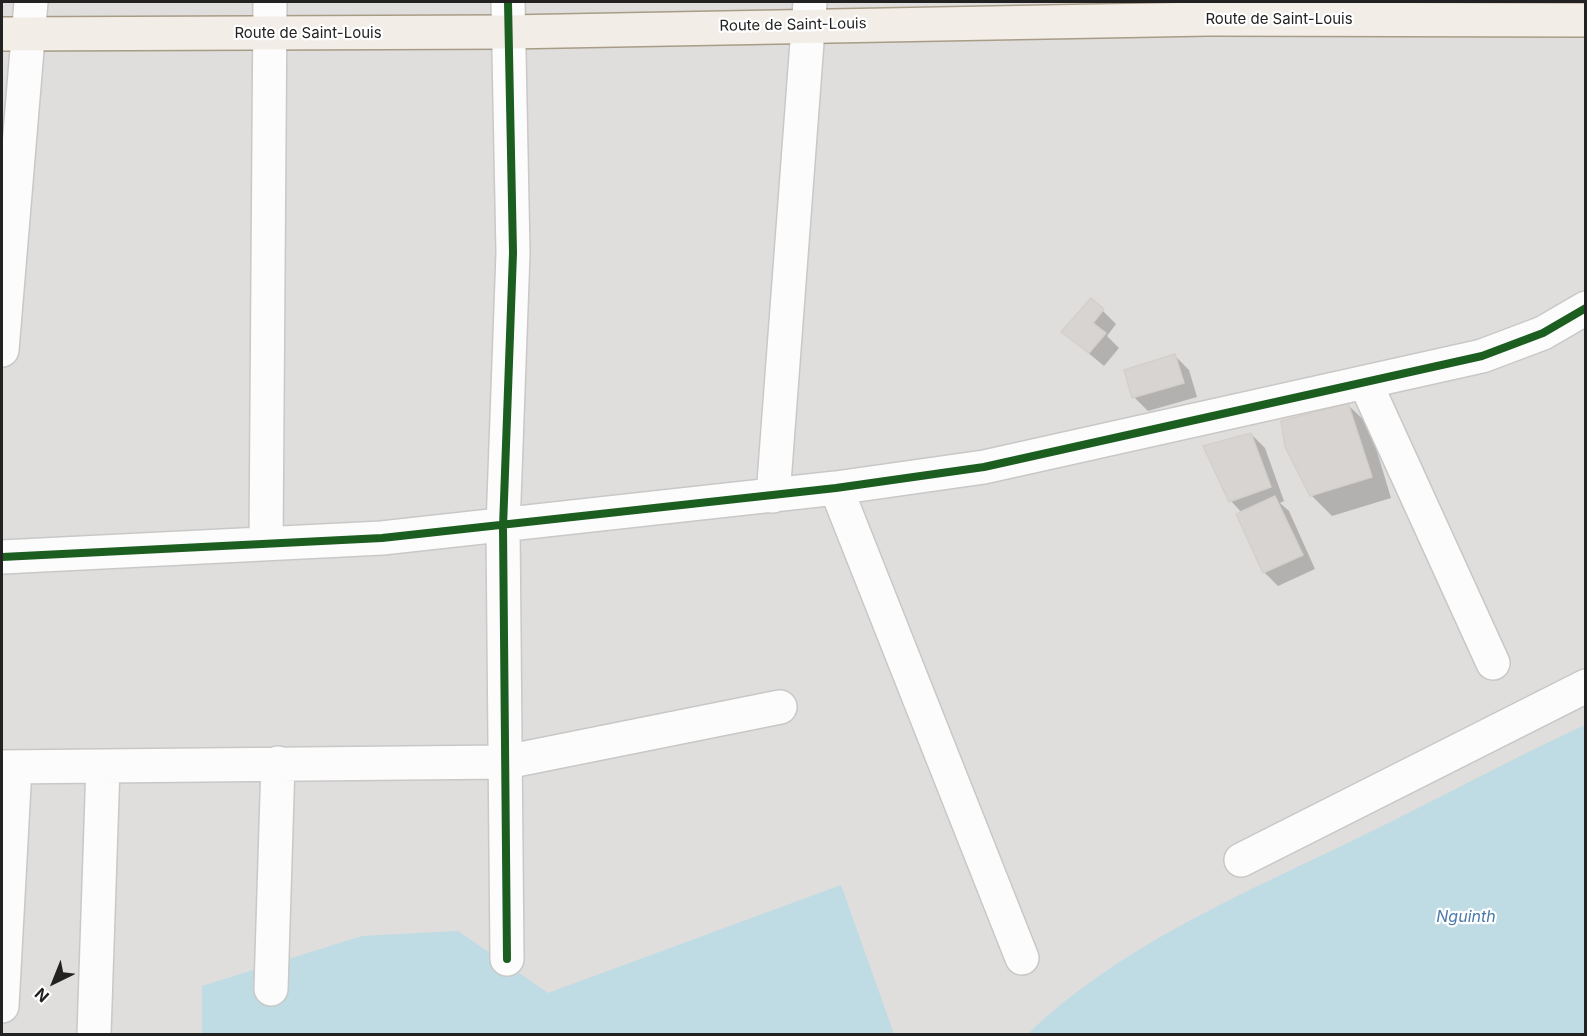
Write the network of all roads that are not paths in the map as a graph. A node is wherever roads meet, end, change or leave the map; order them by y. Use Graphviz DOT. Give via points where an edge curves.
graph roads {
  1 [pos="31,2"];
  2 [pos="270,2"];
  3 [pos="1208,10"];
  4 [pos="810,13"];
  5 [pos="508,17"];
  6 [pos="1586,20"];
  7 [pos="15,34"];
  8 [pos="269,34"];
  9 [pos="1586,308"];
  10 [pos="2,350"];
  11 [pos="1365,382"];
  12 [pos="836,488"];
  13 [pos="772,496"];
  14 [pos="503,527"];
  15 [pos="267,543"];
  16 [pos="2,557"];
  17 [pos="1493,663"];
  18 [pos="1586,686"];
  19 [pos="780,707"];
  20 [pos="506,762"];
  21 [pos="278,763"];
  22 [pos="103,766"];
  23 [pos="8,767"];
  24 [pos="1241,860"];
  25 [pos="5,897"];
  26 [pos="1022,958"];
  27 [pos="507,959"];
  28 [pos="271,989"];
  29 [pos="2,1006"];
  30 [pos="94,1035"];
  1 -- 7 [label="street"];
  2 -- 8 [label="street"];
  3 -- 4 [label="main road, Route de Saint-Louis"];
  3 -- 6 [label="main road, Route de Saint-Louis"];
  4 -- 5 [label="main road, Route de Saint-Louis"];
  4 -- 13 [label="street"];
  5 -- 8 [label="main road, Route de Saint-Louis"];
  5 -- 14 [label="street" via="513,253"];
  7 -- 8 [label="main road, Route de Saint-Louis"];
  7 -- 10 [label="street"];
  8 -- 15 [label="street"];
  9 -- 11 [label="street" via="1544,333 1482,356"];
  11 -- 12 [label="street" via="984,467"];
  11 -- 17 [label="street"];
  12 -- 13 [label="street"];
  12 -- 26 [label="street"];
  13 -- 14 [label="street"];
  14 -- 15 [label="street"];
  14 -- 20 [label="street"];
  15 -- 16 [label="street"];
  18 -- 24 [label="street"];
  19 -- 20 [label="street"];
  20 -- 21 [label="street"];
  20 -- 27 [label="street"];
  21 -- 22 [label="street"];
  21 -- 28 [label="street"];
  22 -- 23 [label="street"];
  22 -- 30 [label="street"];
  23 -- 25 [label="street"];
  25 -- 29 [label="street"];
}
